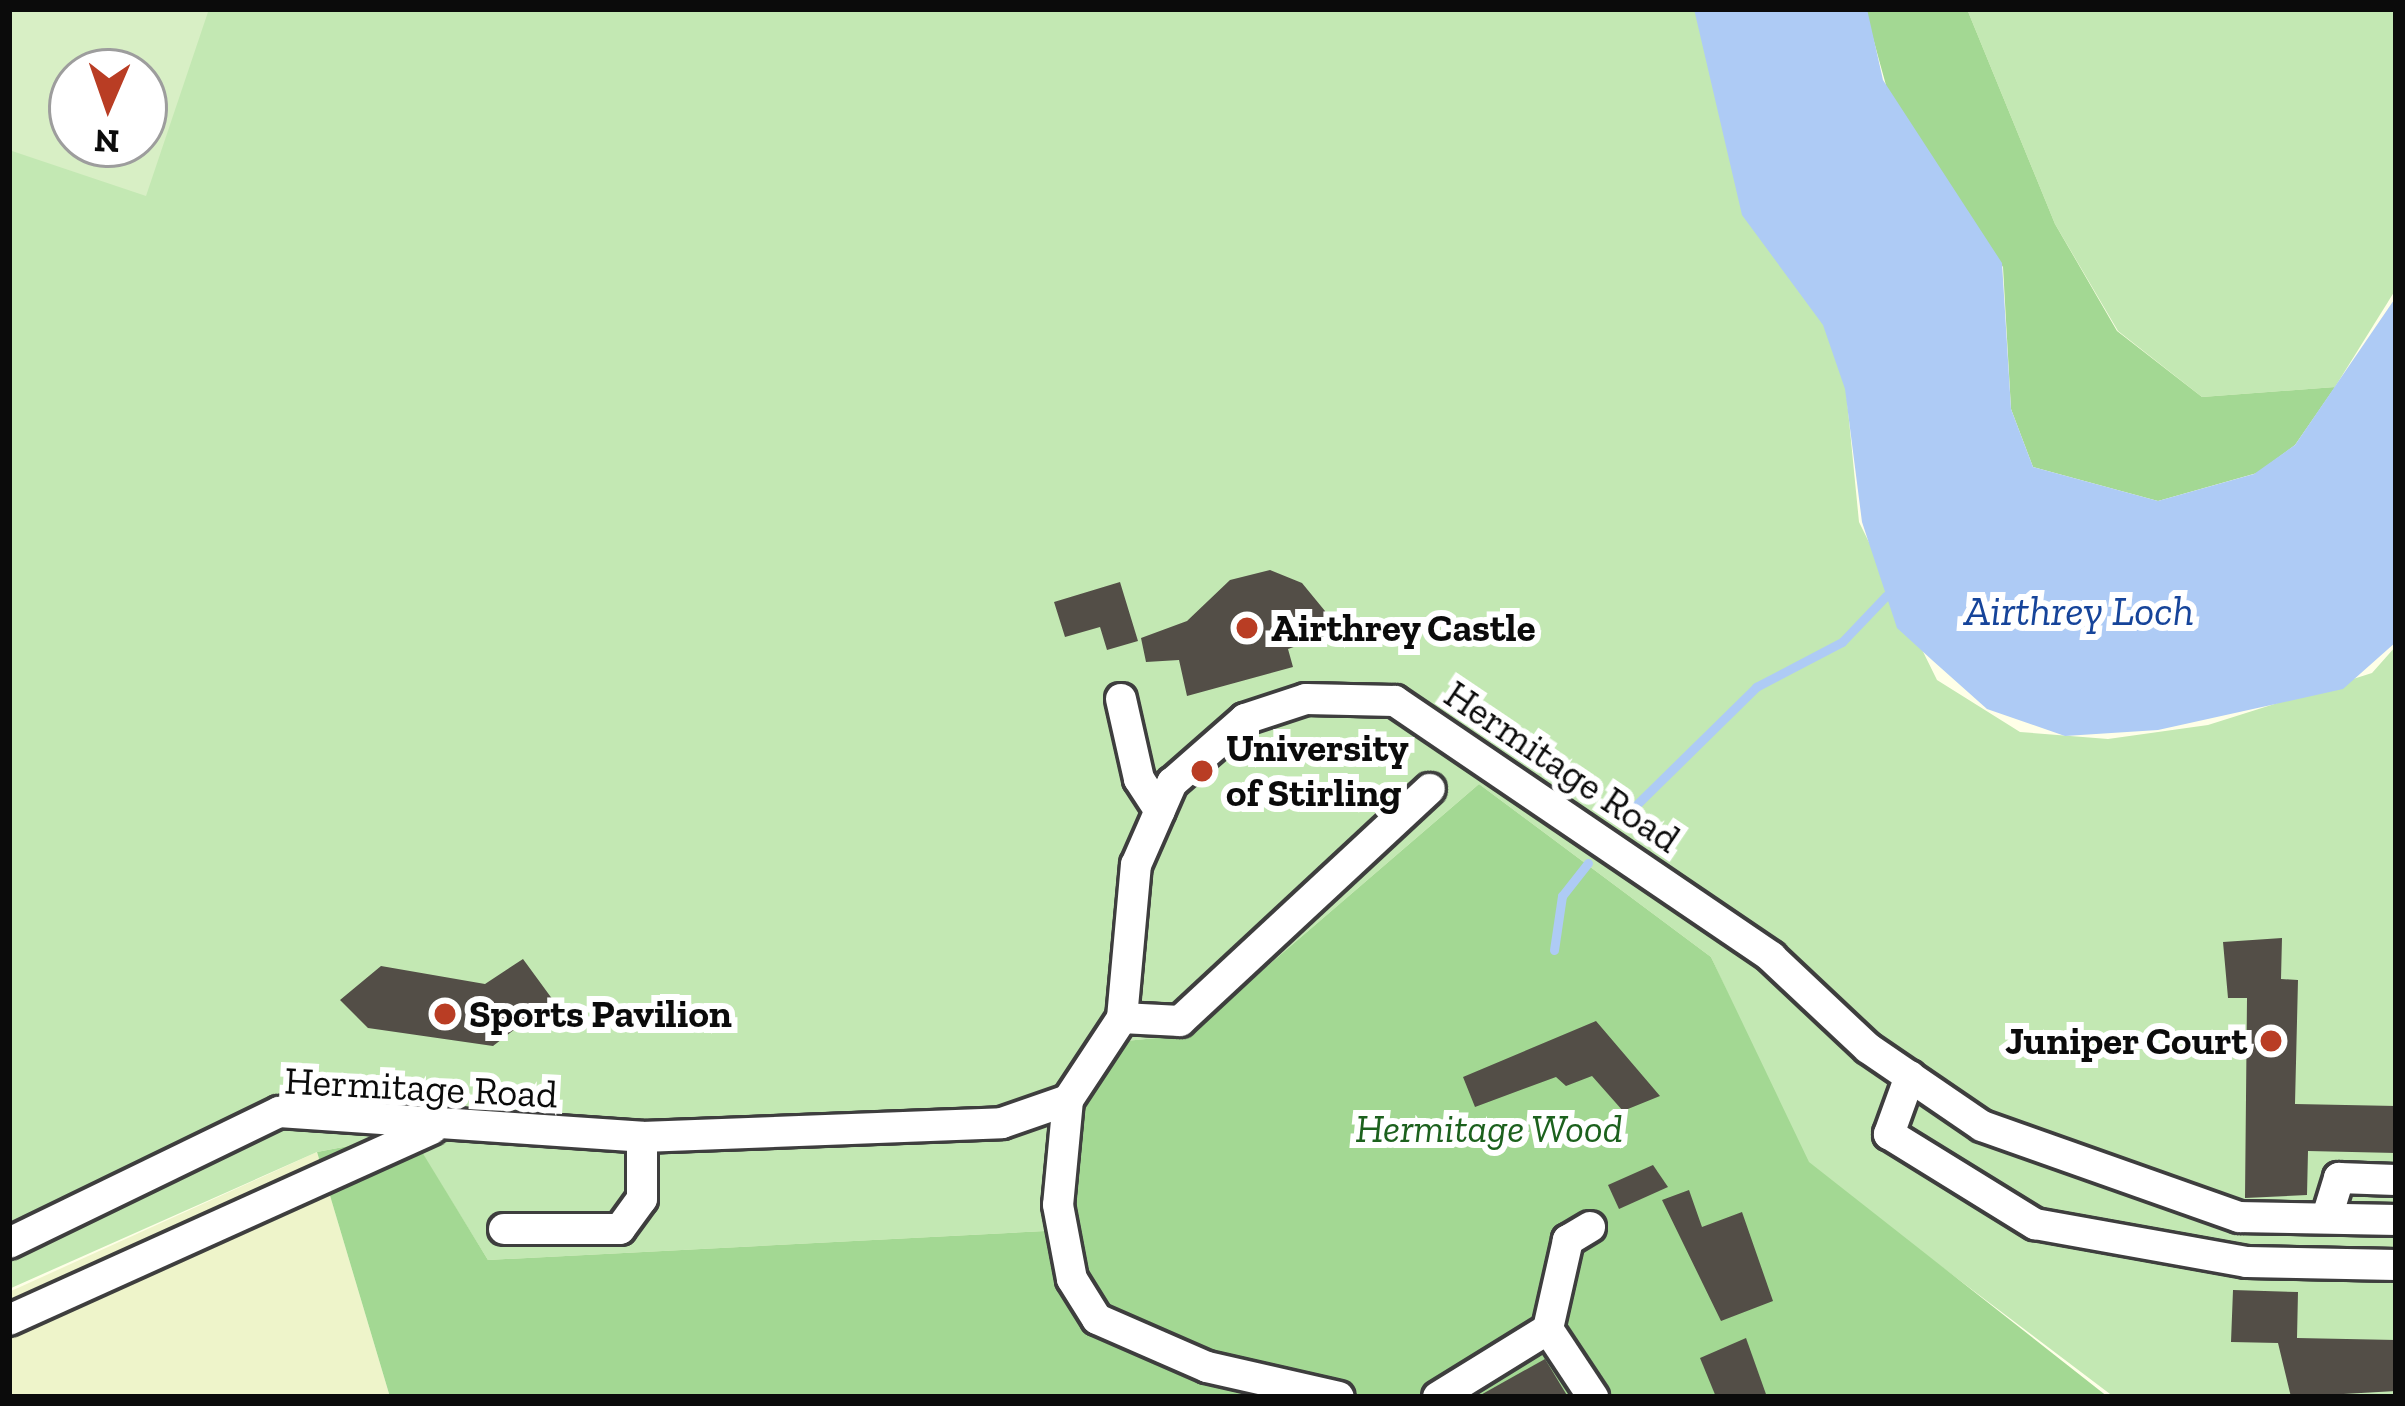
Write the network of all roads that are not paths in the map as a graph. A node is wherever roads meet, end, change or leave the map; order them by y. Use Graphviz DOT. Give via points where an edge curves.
graph roads {
  1 [pos="1121,699"];
  2 [pos="1430,789"];
  3 [pos="1160,811"];
  4 [pos="1122,1018"];
  5 [pos="1910,1076"];
  6 [pos="1068,1100"];
  7 [pos="432,1129"];
  8 [pos="642,1137"];
  9 [pos="2396,1180"];
  10 [pos="2327,1217"];
  11 [pos="2396,1220"];
  12 [pos="1590,1227"];
  13 [pos="504,1229"];
  14 [pos="9,1243"];
  15 [pos="2396,1265"];
  16 [pos="9,1320"];
  17 [pos="1548,1329"];
  18 [pos="1339,1397"];
  19 [pos="1438,1397"];
  20 [pos="1593,1397"];
  1 -- 3 [label="lane" via="1139,779"];
  2 -- 4 [label="lane" via="1180,1021"];
  3 -- 4 [label="lane, Hermitage Road" via="1136,866"];
  3 -- 5 [label="lane, Hermitage Road" via="1172,783 1245,718 1306,699 1396,701 1771,957"];
  4 -- 6 [label="lane, Hermitage Road"];
  5 -- 10 [label="lane, Hermitage Road" via="2063,1164 2240,1217"];
  5 -- 15 [label="lane" via="1889,1134 2035,1224 2247,1262"];
  6 -- 8 [label="lane, Hermitage Road" via="1002,1123"];
  6 -- 18 [label="lane" via="1058,1205 1072,1279 1096,1319 1207,1367"];
  7 -- 8 [label="lane, Hermitage Road"];
  7 -- 14 [label="lane, Hermitage Road" via="279,1112"];
  7 -- 16 [label="lane"];
  8 -- 13 [label="lane" via="642,1199 620,1229"];
  9 -- 10 [label="lane" via="2339,1178"];
  10 -- 11 [label="lane, Hermitage Road"];
  12 -- 17 [label="lane" via="1568,1240"];
  17 -- 19 [label="lane"];
  17 -- 20 [label="lane"];
}
